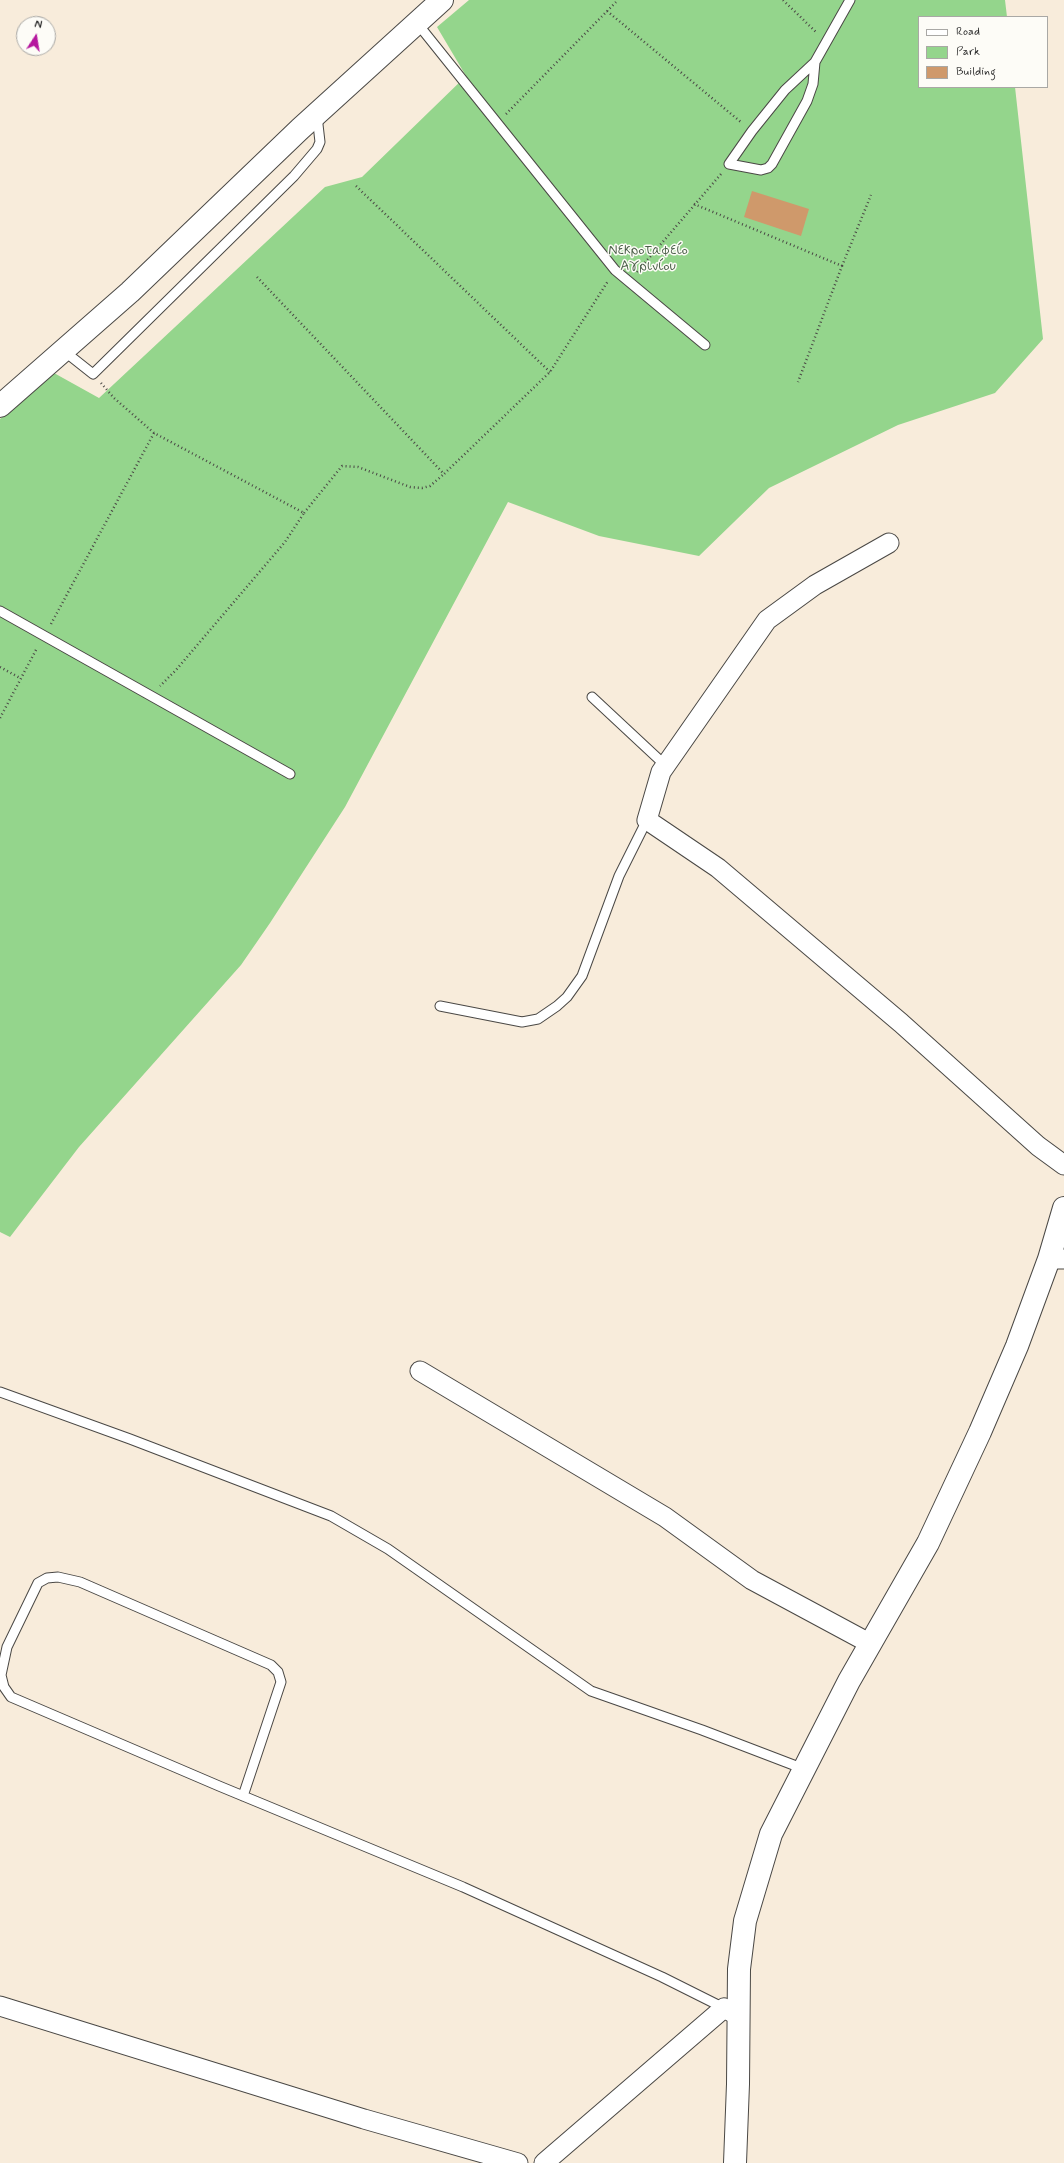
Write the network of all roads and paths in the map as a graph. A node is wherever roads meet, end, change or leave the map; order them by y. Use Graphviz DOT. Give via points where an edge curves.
graph roads {
  1 [pos="442,0"];
  2 [pos="618,0"];
  3 [pos="783,0"];
  4 [pos="850,0"];
  5 [pos="607,11"];
  6 [pos="417,23"];
  7 [pos="826,41"];
  8 [pos="815,62"];
  9 [pos="316,114"];
  10 [pos="497,123"];
  11 [pos="752,131"];
  12 [pos="729,164"];
  13 [pos="356,186"];
  14 [pos="871,195"];
  15 [pos="694,204"];
  16 [pos="842,266"];
  17 [pos="615,270"];
  18 [pos="258,277"];
  19 [pos="629,281"];
  20 [pos="705,345"];
  21 [pos="64,351"];
  22 [pos="550,372"];
  23 [pos="93,374"];
  24 [pos="798,382"];
  25 [pos="0,406"];
  26 [pos="154,433"];
  27 [pos="444,474"];
  28 [pos="304,513"];
  29 [pos="889,543"];
  30 [pos="0,611"];
  31 [pos="44,636"];
  32 [pos="0,666"];
  33 [pos="20,678"];
  34 [pos="150,696"];
  35 [pos="592,697"];
  36 [pos="0,718"];
  37 [pos="666,766"];
  38 [pos="290,774"];
  39 [pos="647,820"];
  40 [pos="440,1006"];
  41 [pos="1064,1165"];
  42 [pos="1064,1208"];
  43 [pos="1056,1259"];
  44 [pos="420,1371"];
  45 [pos="0,1392"];
  46 [pos="872,1644"];
  47 [pos="804,1769"];
  48 [pos="243,1796"];
  49 [pos="0,2006"];
  50 [pos="731,2012"];
  51 [pos="518,2163"];
  52 [pos="544,2163"];
  53 [pos="735,2163"];
  1 -- 6 [label="street"];
  2 -- 5 [label="path"];
  3 -- 7 [label="path"];
  4 -- 7 [label="lane"];
  5 -- 10 [label="path"];
  5 -- 11 [label="path"];
  6 -- 9 [label="street"];
  6 -- 10 [label="lane"];
  7 -- 8 [label="lane"];
  8 -- 11 [label="lane" via="785,90"];
  8 -- 12 [label="lane" via="813,84 807,101 772,164 762,170"];
  9 -- 21 [label="street" via="130,292"];
  9 -- 23 [label="lane" via="320,142 294,176"];
  10 -- 17 [label="lane"];
  11 -- 12 [label="lane"];
  12 -- 15 [label="path"];
  13 -- 22 [label="path"];
  14 -- 16 [label="path"];
  15 -- 16 [label="path"];
  15 -- 19 [label="path"];
  16 -- 24 [label="path"];
  17 -- 19 [label="lane"];
  17 -- 22 [label="path"];
  18 -- 27 [label="path"];
  19 -- 20 [label="lane"];
  21 -- 23 [label="lane"];
  21 -- 25 [label="street"];
  22 -- 27 [label="path"];
  23 -- 26 [label="path" via="114,398"];
  26 -- 28 [label="path"];
  26 -- 31 [label="path"];
  27 -- 28 [label="path" via="430,486 422,488 410,487 358,467 342,466"];
  28 -- 34 [label="path" via="280,548 176,670"];
  29 -- 37 [label="street" via="815,585 767,620"];
  30 -- 31 [label="lane"];
  31 -- 33 [label="path"];
  31 -- 34 [label="lane"];
  32 -- 33 [label="path"];
  33 -- 36 [label="path"];
  34 -- 38 [label="lane"];
  35 -- 37 [label="lane"];
  37 -- 39 [label="street" via="658,780"];
  39 -- 40 [label="lane" via="617,882 582,976 557,1006 538,1019 522,1022"];
  39 -- 41 [label="street" via="718,868 901,1023 1038,1146"];
  42 -- 43 [label="street"];
  43 -- 46 [label="street" via="928,1544"];
  44 -- 46 [label="street" via="665,1517 752,1580"];
  45 -- 47 [label="lane" via="331,1516 388,1549 590,1691"];
  46 -- 47 [label="street" via="849,1681"];
  47 -- 50 [label="street" via="771,1834 745,1921"];
  48 -- 48 [label="lane" via="11,1697 4,1687 1,1675 7,1647 38,1583 47,1578 58,1577 80,1582 271,1665 278,1672 281,1682"];
  48 -- 50 [label="lane" via="463,1887 662,1977"];
  49 -- 51 [label="street" via="364,2119"];
  50 -- 52 [label="street"];
  50 -- 53 [label="street"];
}
